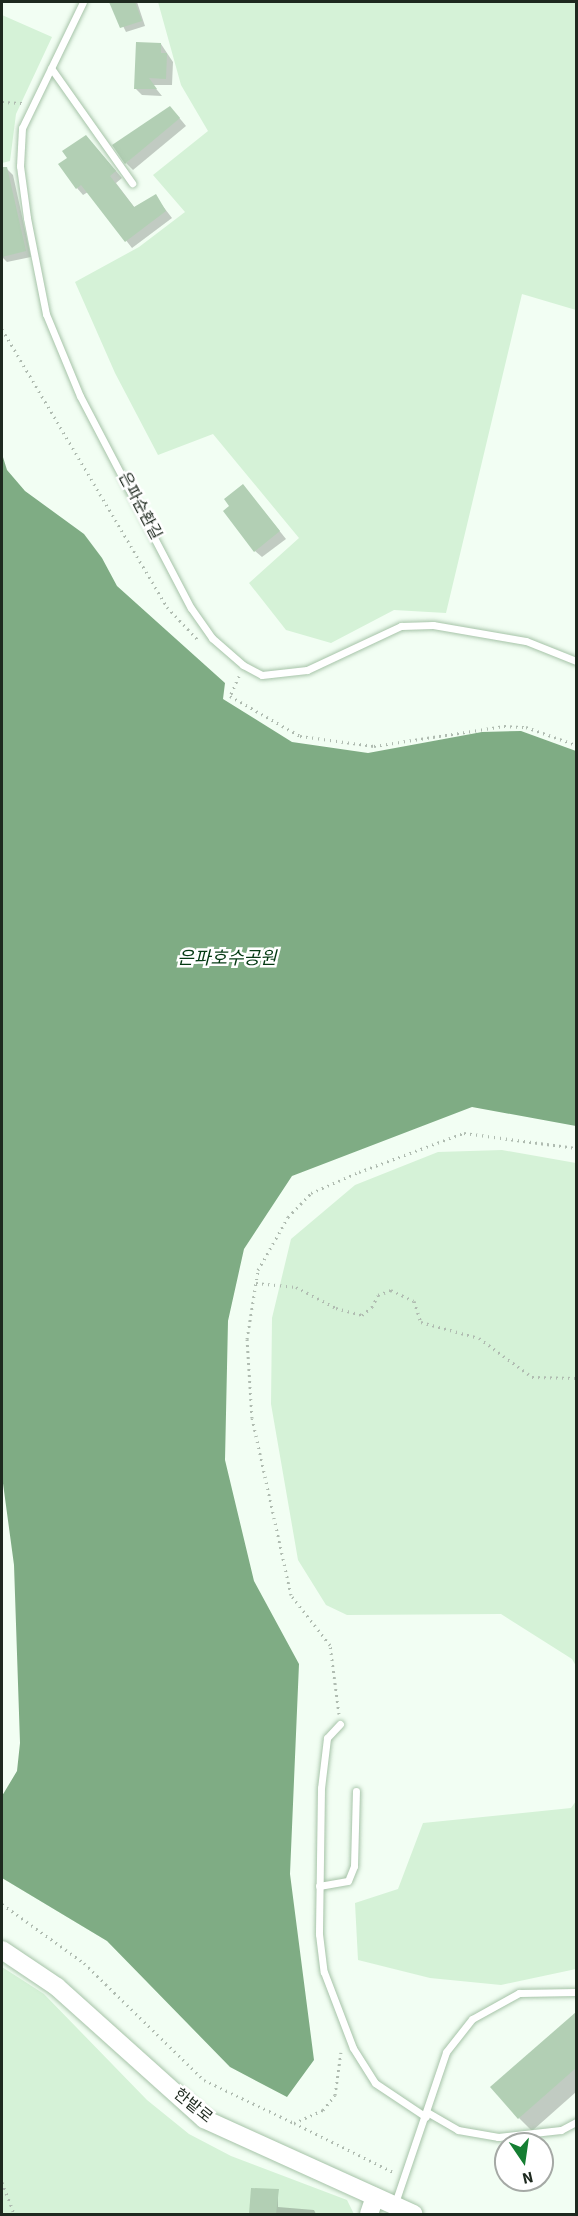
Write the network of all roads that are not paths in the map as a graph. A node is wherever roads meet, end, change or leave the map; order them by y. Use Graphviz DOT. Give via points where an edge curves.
graph roads {
  1 [pos="82,2"];
  2 [pos="51,68"];
  3 [pos="132,183"];
  4 [pos="576,661"];
  5 [pos="340,1724"];
  6 [pos="356,1791"];
  7 [pos="319,1886"];
  8 [pos="2,1950"];
  9 [pos="576,1992"];
  10 [pos="426,2115"];
  11 [pos="576,2122"];
  12 [pos="372,2206"];
  13 [pos="403,2211"];
  1 -- 2 [label="lane, 은파순환길"];
  2 -- 3 [label="lane"];
  2 -- 4 [label="lane, 은파순환길" via="22,128 20,166 46,314 80,396 191,608 212,638 243,665 262,675 307,670 401,626 433,625 526,641"];
  5 -- 7 [label="lane" via="327,1738 325,1751"];
  6 -- 7 [label="lane" via="354,1866 348,1881"];
  7 -- 10 [label="lane" via="324,1972 353,2048 375,2083"];
  8 -- 12 [label="street, 한밭로" via="57,1987 204,2119"];
  9 -- 10 [label="lane" via="519,1994 472,2019 446,2052"];
  10 -- 11 [label="lane" via="458,2130 498,2137 561,2130"];
  10 -- 13 [label="lane" via="406,2178"];
  12 -- 13 [label="street, 한밭로"];
}
